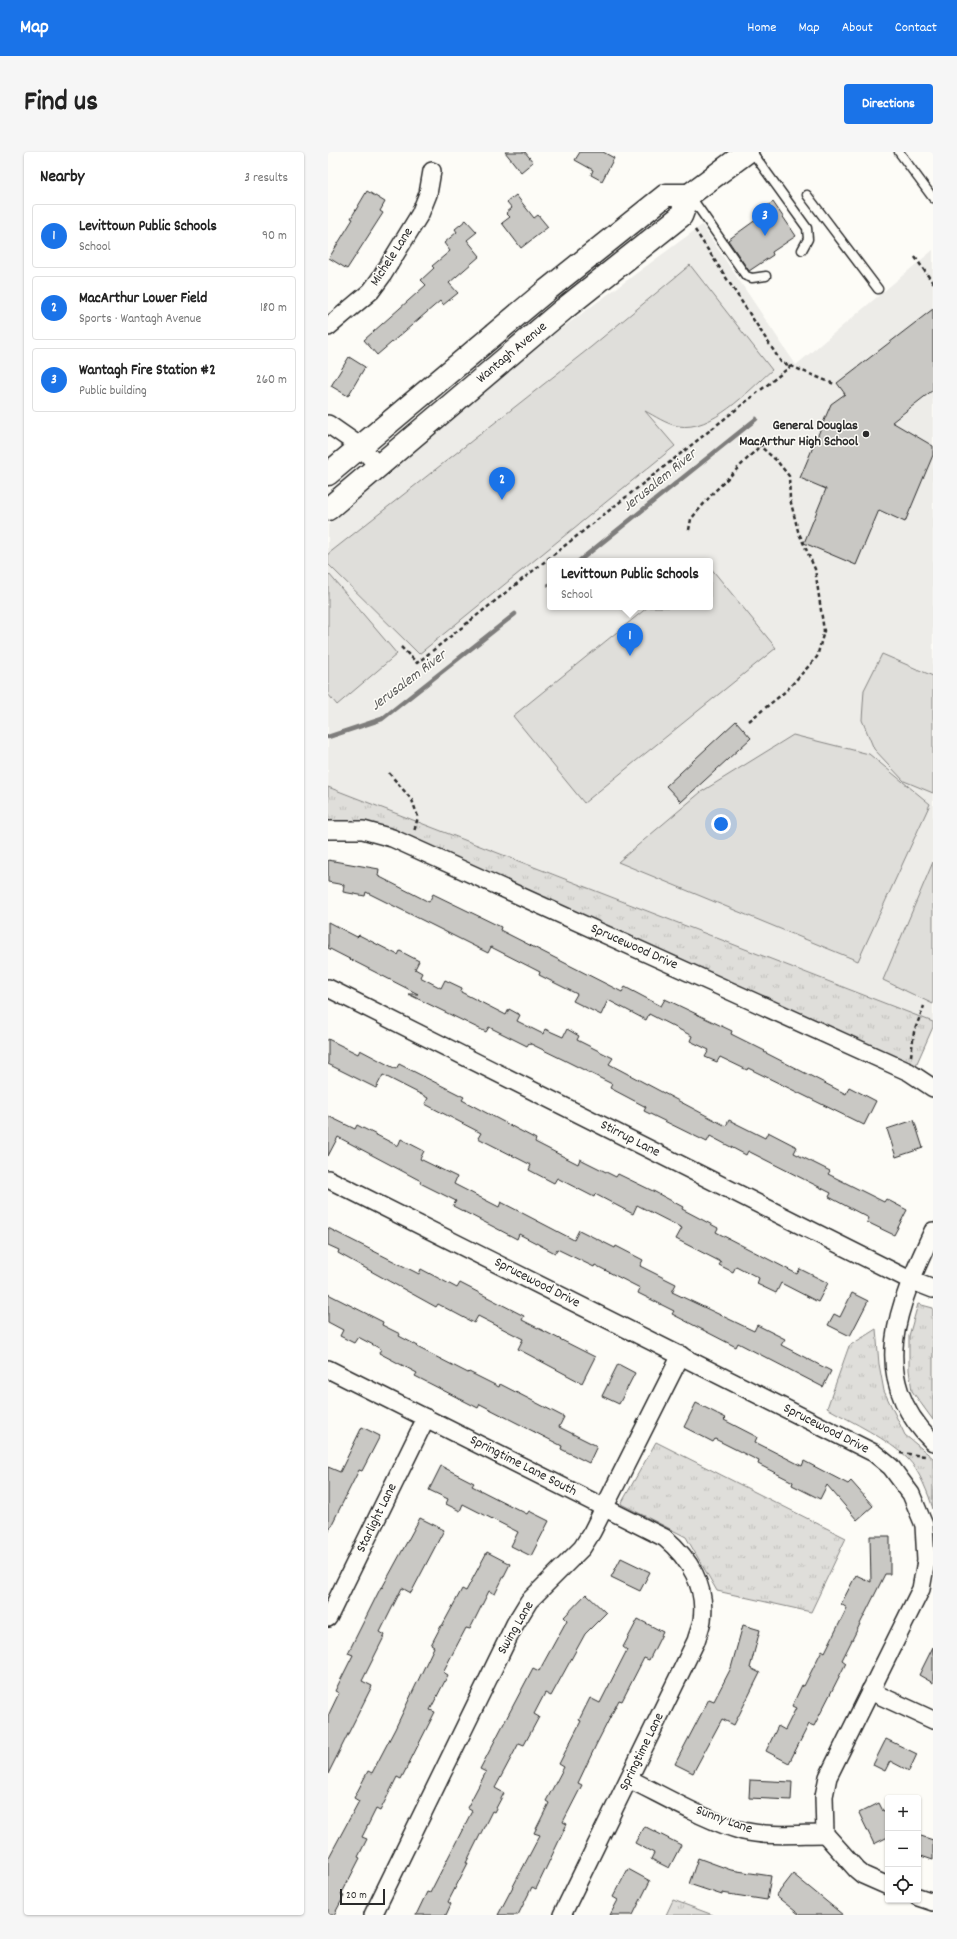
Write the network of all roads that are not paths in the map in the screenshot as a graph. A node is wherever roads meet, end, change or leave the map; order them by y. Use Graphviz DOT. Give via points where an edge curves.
graph roads {
  1 [pos="747,152"];
  2 [pos="752,152"];
  3 [pos="899,152"];
  4 [pos="432,171"];
  5 [pos="690,195"];
  6 [pos="807,195"];
  7 [pos="933,198"];
  8 [pos="802,250"];
  9 [pos="766,276"];
  10 [pos="557,282"];
  11 [pos="878,289"];
  12 [pos="573,303"];
  13 [pos="328,327"];
  14 [pos="328,424"];
  15 [pos="362,447"];
  16 [pos="378,466"];
  17 [pos="328,474"];
  18 [pos="328,509"];
  19 [pos="328,830"];
  20 [pos="328,988"];
  21 [pos="933,1088"];
  22 [pos="328,1179"];
  23 [pos="933,1231"];
  24 [pos="910,1280"];
  25 [pos="933,1288"];
  26 [pos="681,1355"];
  27 [pos="328,1369"];
  28 [pos="426,1418"];
  29 [pos="933,1442"];
  30 [pos="604,1507"];
  31 [pos="698,1584"];
  32 [pos="328,1618"];
  33 [pos="870,1691"];
  34 [pos="933,1720"];
  35 [pos="629,1779"];
  36 [pos="825,1834"];
  37 [pos="885,1885"];
  38 [pos="921,1898"];
  39 [pos="933,1902"];
  40 [pos="373,1915"];
  41 [pos="562,1915"];
  1 -- 5 [label="main road, Wantagh Avenue"];
  2 -- 8 [label="lane" via="807,228 808,239"];
  3 -- 7 [label="lane"];
  4 -- 13 [label="street, Michele Lane" via="428,194 420,214 382,276 371,291"];
  5 -- 9 [label="lane" via="746,276"];
  5 -- 10 [label="main road, Wantagh Avenue" via="666,195"];
  5 -- 12 [label="main road, Wantagh Avenue" via="681,216"];
  6 -- 11 [label="lane"];
  10 -- 12 [label="main road"];
  10 -- 15 [label="main road, Wantagh Avenue" via="408,405"];
  12 -- 16 [label="main road, Wantagh Avenue"];
  14 -- 15 [label="street"];
  15 -- 16 [label="street"];
  15 -- 17 [label="main road, Wantagh Avenue"];
  16 -- 18 [label="main road, Wantagh Avenue"];
  19 -- 21 [label="street, Sprucewood Drive" via="363,830 392,838 909,1072"];
  20 -- 24 [label="street, Stirrup Lane"];
  22 -- 26 [label="street, Sprucewood Drive"];
  23 -- 24 [label="street"];
  24 -- 25 [label="street, Stirrup Lane"];
  24 -- 29 [label="street" via="895,1331 893,1366 905,1407"];
  26 -- 30 [label="street, Swing Lane"];
  26 -- 33 [label="street, Sprucewood Drive" via="874,1453 891,1467 911,1494 924,1525 926,1561 921,1589"];
  27 -- 28 [label="street, Springtime Lane South"];
  28 -- 30 [label="street, Springtime Lane South"];
  28 -- 32 [label="street, Starlight Lane"];
  30 -- 31 [label="street, Springtime Lane South" via="665,1538 684,1555"];
  30 -- 40 [label="street, Swing Lane" via="582,1548 530,1601 515,1624"];
  31 -- 35 [label="street, Springtime Lane" via="702,1620 696,1641"];
  33 -- 34 [label="street"];
  33 -- 36 [label="street, Sprucewood Drive" via="828,1777 824,1796"];
  35 -- 36 [label="street, Sunny Lane" via="709,1818 742,1830 766,1834"];
  35 -- 41 [label="street, Springtime Lane"];
  36 -- 37 [label="street" via="857,1870"];
  38 -- 39 [label="street"];
}
